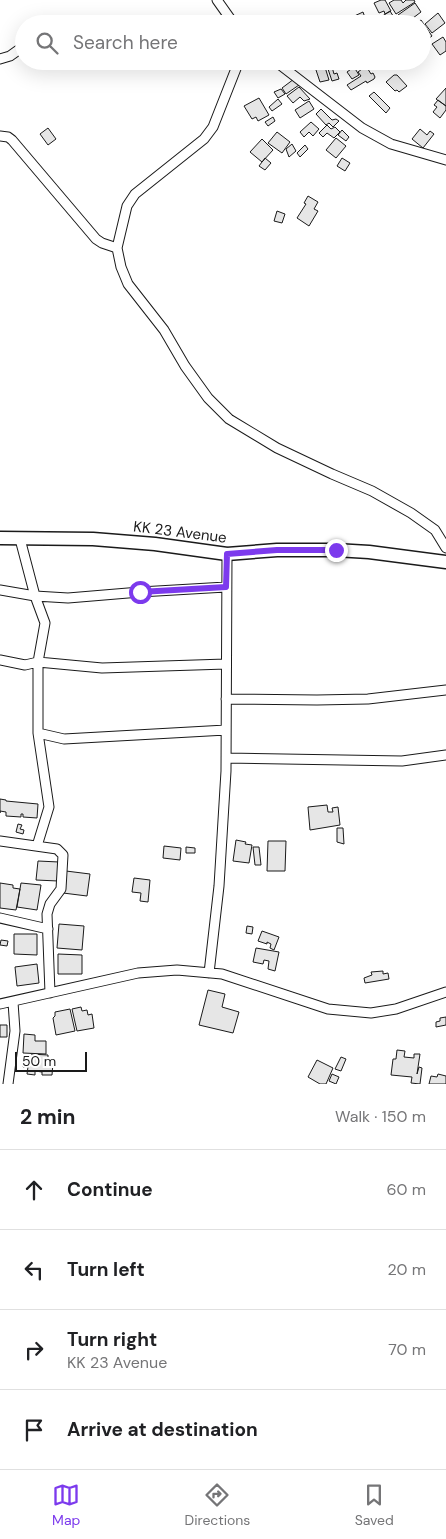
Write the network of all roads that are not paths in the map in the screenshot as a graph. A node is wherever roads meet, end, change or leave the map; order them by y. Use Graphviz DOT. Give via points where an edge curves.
graph roads {
  1 [pos="217,0"];
  2 [pos="228,15"];
  3 [pos="15,52"];
  4 [pos="0,59"];
  5 [pos="235,70"];
  6 [pos="287,70"];
  7 [pos="0,136"];
  8 [pos="446,160"];
  9 [pos="117,248"];
  10 [pos="0,538"];
  11 [pos="20,539"];
  12 [pos="446,548"];
  13 [pos="227,554"];
  14 [pos="446,562"];
  15 [pos="226,587"];
  16 [pos="0,590"];
  17 [pos="34,596"];
  18 [pos="0,660"];
  19 [pos="38,662"];
  20 [pos="226,664"];
  21 [pos="446,690"];
  22 [pos="226,699"];
  23 [pos="226,730"];
  24 [pos="38,733"];
  25 [pos="446,755"];
  26 [pos="226,758"];
  27 [pos="0,841"];
  28 [pos="37,846"];
  29 [pos="0,918"];
  30 [pos="48,929"];
  31 [pos="209,973"];
  32 [pos="446,992"];
  33 [pos="50,993"];
  34 [pos="13,1002"];
  35 [pos="0,1004"];
  36 [pos="8,1084"];
  1 -- 2 [label="street"];
  3 -- 4 [label="street"];
  5 -- 9 [label="street" via="213,127 204,139 135,194 127,206"];
  6 -- 8 [label="street" via="362,128 391,144"];
  7 -- 9 [label="street" via="12,140 96,239"];
  9 -- 12 [label="street" via="128,284 164,330 195,382 229,419 276,448 372,491 411,514 435,530"];
  10 -- 11 [label="main road, KK 23 Avenue"];
  11 -- 13 [label="main road, KK 23 Avenue" via="155,544"];
  11 -- 17 [label="street"];
  13 -- 14 [label="main road, KK 23 Avenue" via="336,550"];
  13 -- 15 [label="street"];
  15 -- 17 [label="street" via="68,598"];
  15 -- 20 [label="street"];
  16 -- 17 [label="street"];
  17 -- 19 [label="street" via="45,623"];
  18 -- 19 [label="street" via="25,665"];
  19 -- 20 [label="street" via="102,668"];
  19 -- 24 [label="street"];
  20 -- 22 [label="street"];
  21 -- 22 [label="street" via="368,699"];
  22 -- 23 [label="street"];
  23 -- 24 [label="street" via="64,739"];
  23 -- 26 [label="street"];
  24 -- 28 [label="street" via="49,807"];
  25 -- 26 [label="street" via="402,761"];
  26 -- 31 [label="street" via="219,886"];
  27 -- 28 [label="street"];
  28 -- 30 [label="street" via="57,849 63,854 61,889 50,904"];
  29 -- 30 [label="street"];
  30 -- 33 [label="street"];
  31 -- 32 [label="street" via="222,974 328,1009 371,1013 396,1009"];
  31 -- 33 [label="street" via="177,970 138,973"];
  33 -- 34 [label="street"];
  34 -- 35 [label="street"];
  34 -- 36 [label="street" via="15,1031"];
}
